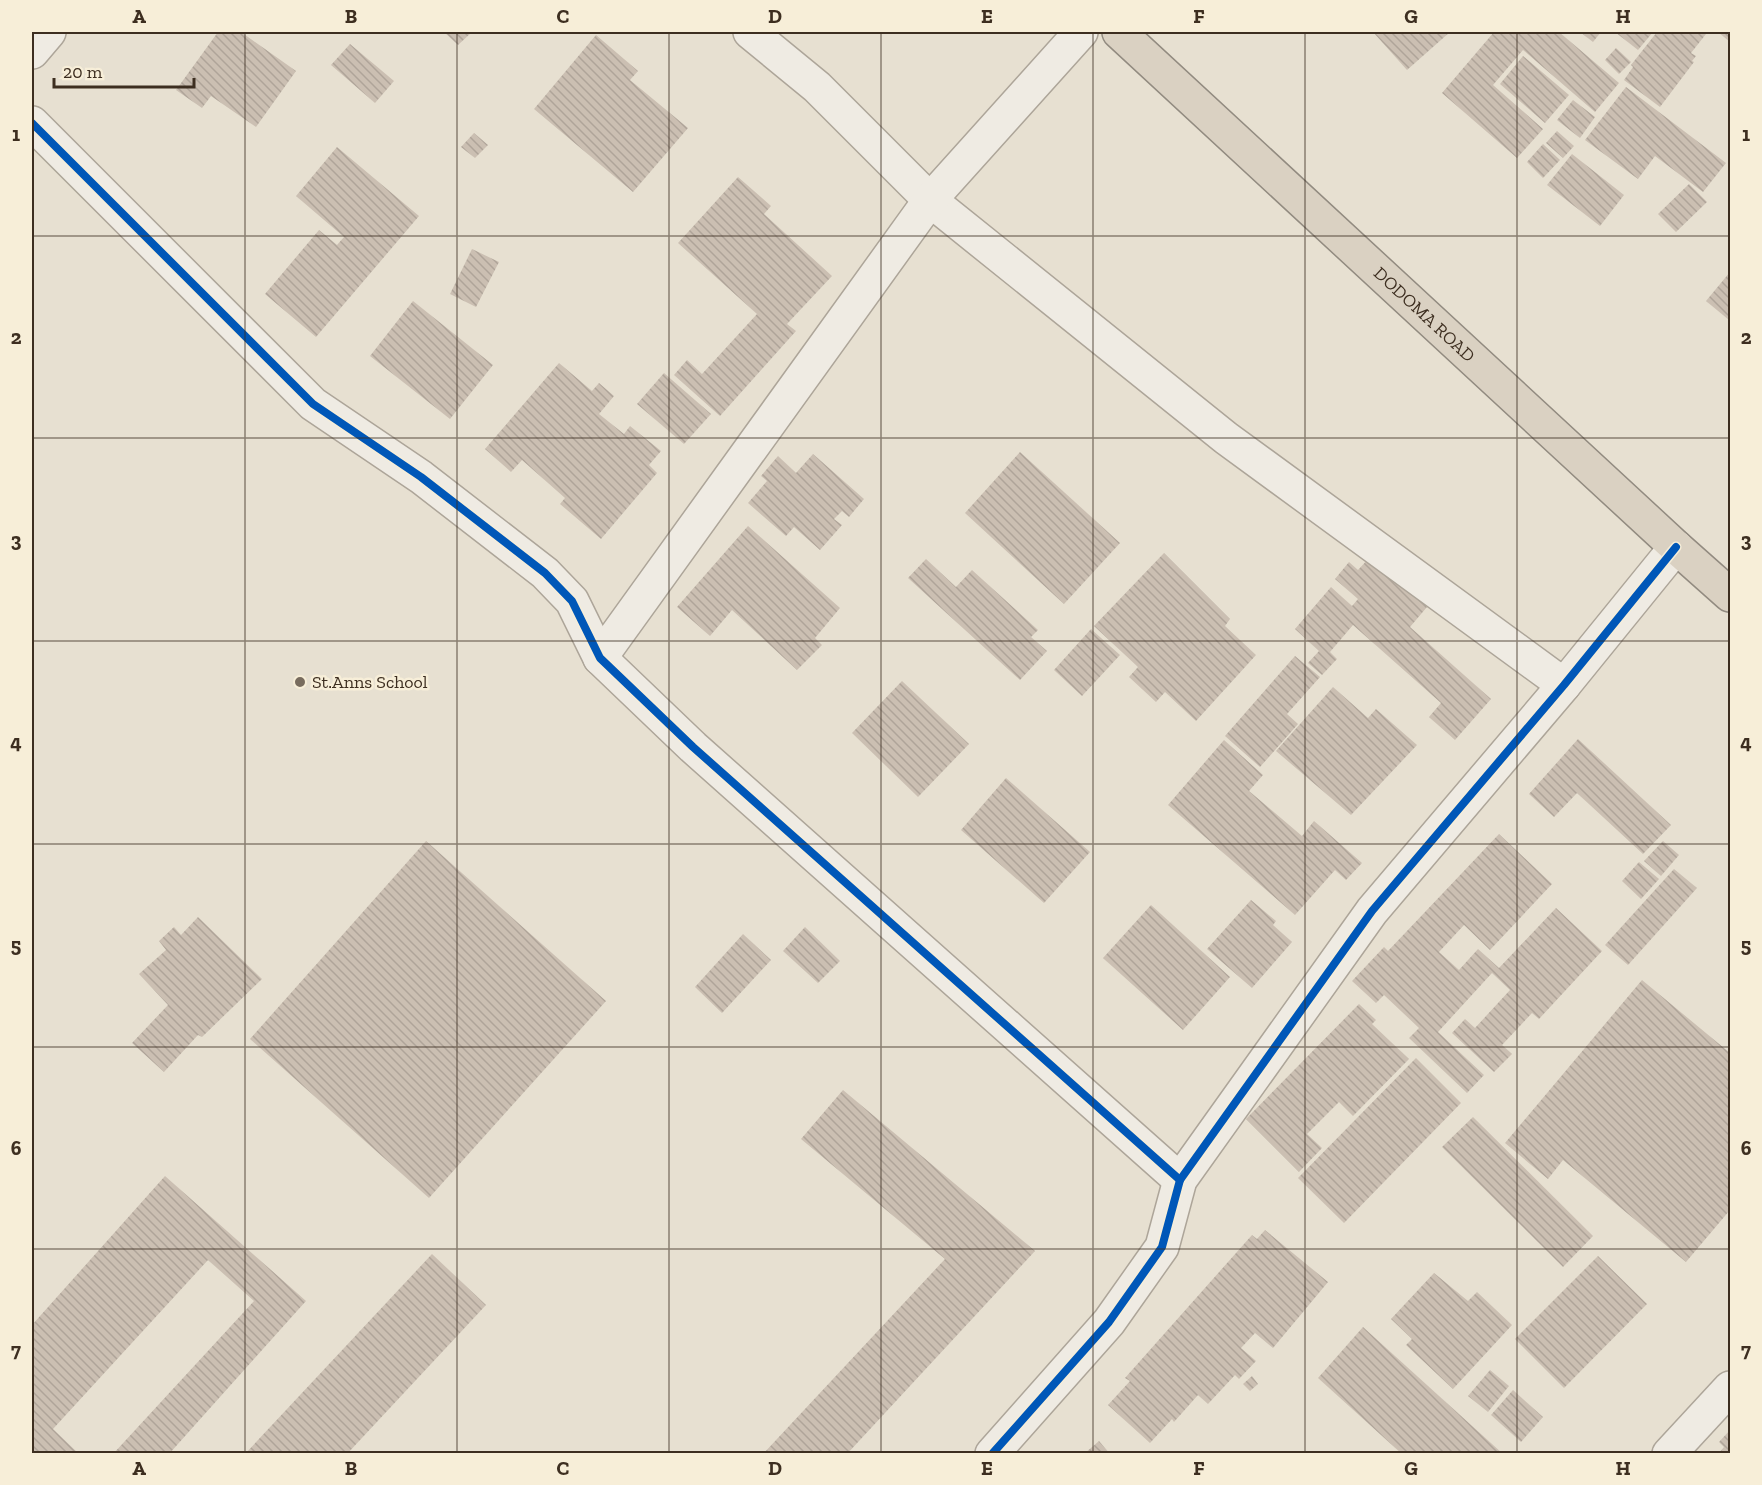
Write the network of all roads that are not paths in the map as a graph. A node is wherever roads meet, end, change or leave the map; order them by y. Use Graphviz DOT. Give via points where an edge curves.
graph roads {
  1 [pos="49,32"];
  2 [pos="750,32"];
  3 [pos="1081,32"];
  4 [pos="1119,32"];
  5 [pos="32,52"];
  6 [pos="32,123"];
  7 [pos="930,200"];
  8 [pos="1676,547"];
  9 [pos="1731,595"];
  10 [pos="600,658"];
  11 [pos="1564,685"];
  12 [pos="1180,1180"];
  13 [pos="1731,1388"];
  14 [pos="992,1454"];
  15 [pos="1669,1454"];
  1 -- 5 [label="street"];
  2 -- 7 [label="street" via="817,87"];
  3 -- 7 [label="street"];
  4 -- 8 [label="highway, DODOMA ROAD"];
  6 -- 10 [label="street" via="313,404 421,477 545,573 572,601"];
  7 -- 10 [label="street"];
  7 -- 11 [label="street" via="1226,438"];
  8 -- 9 [label="highway, DODOMA ROAD"];
  8 -- 11 [label="street"];
  10 -- 12 [label="street" via="701,755"];
  11 -- 12 [label="street" via="1372,911"];
  12 -- 14 [label="street" via="1162,1247 1109,1322"];
  13 -- 15 [label="street"];
}
